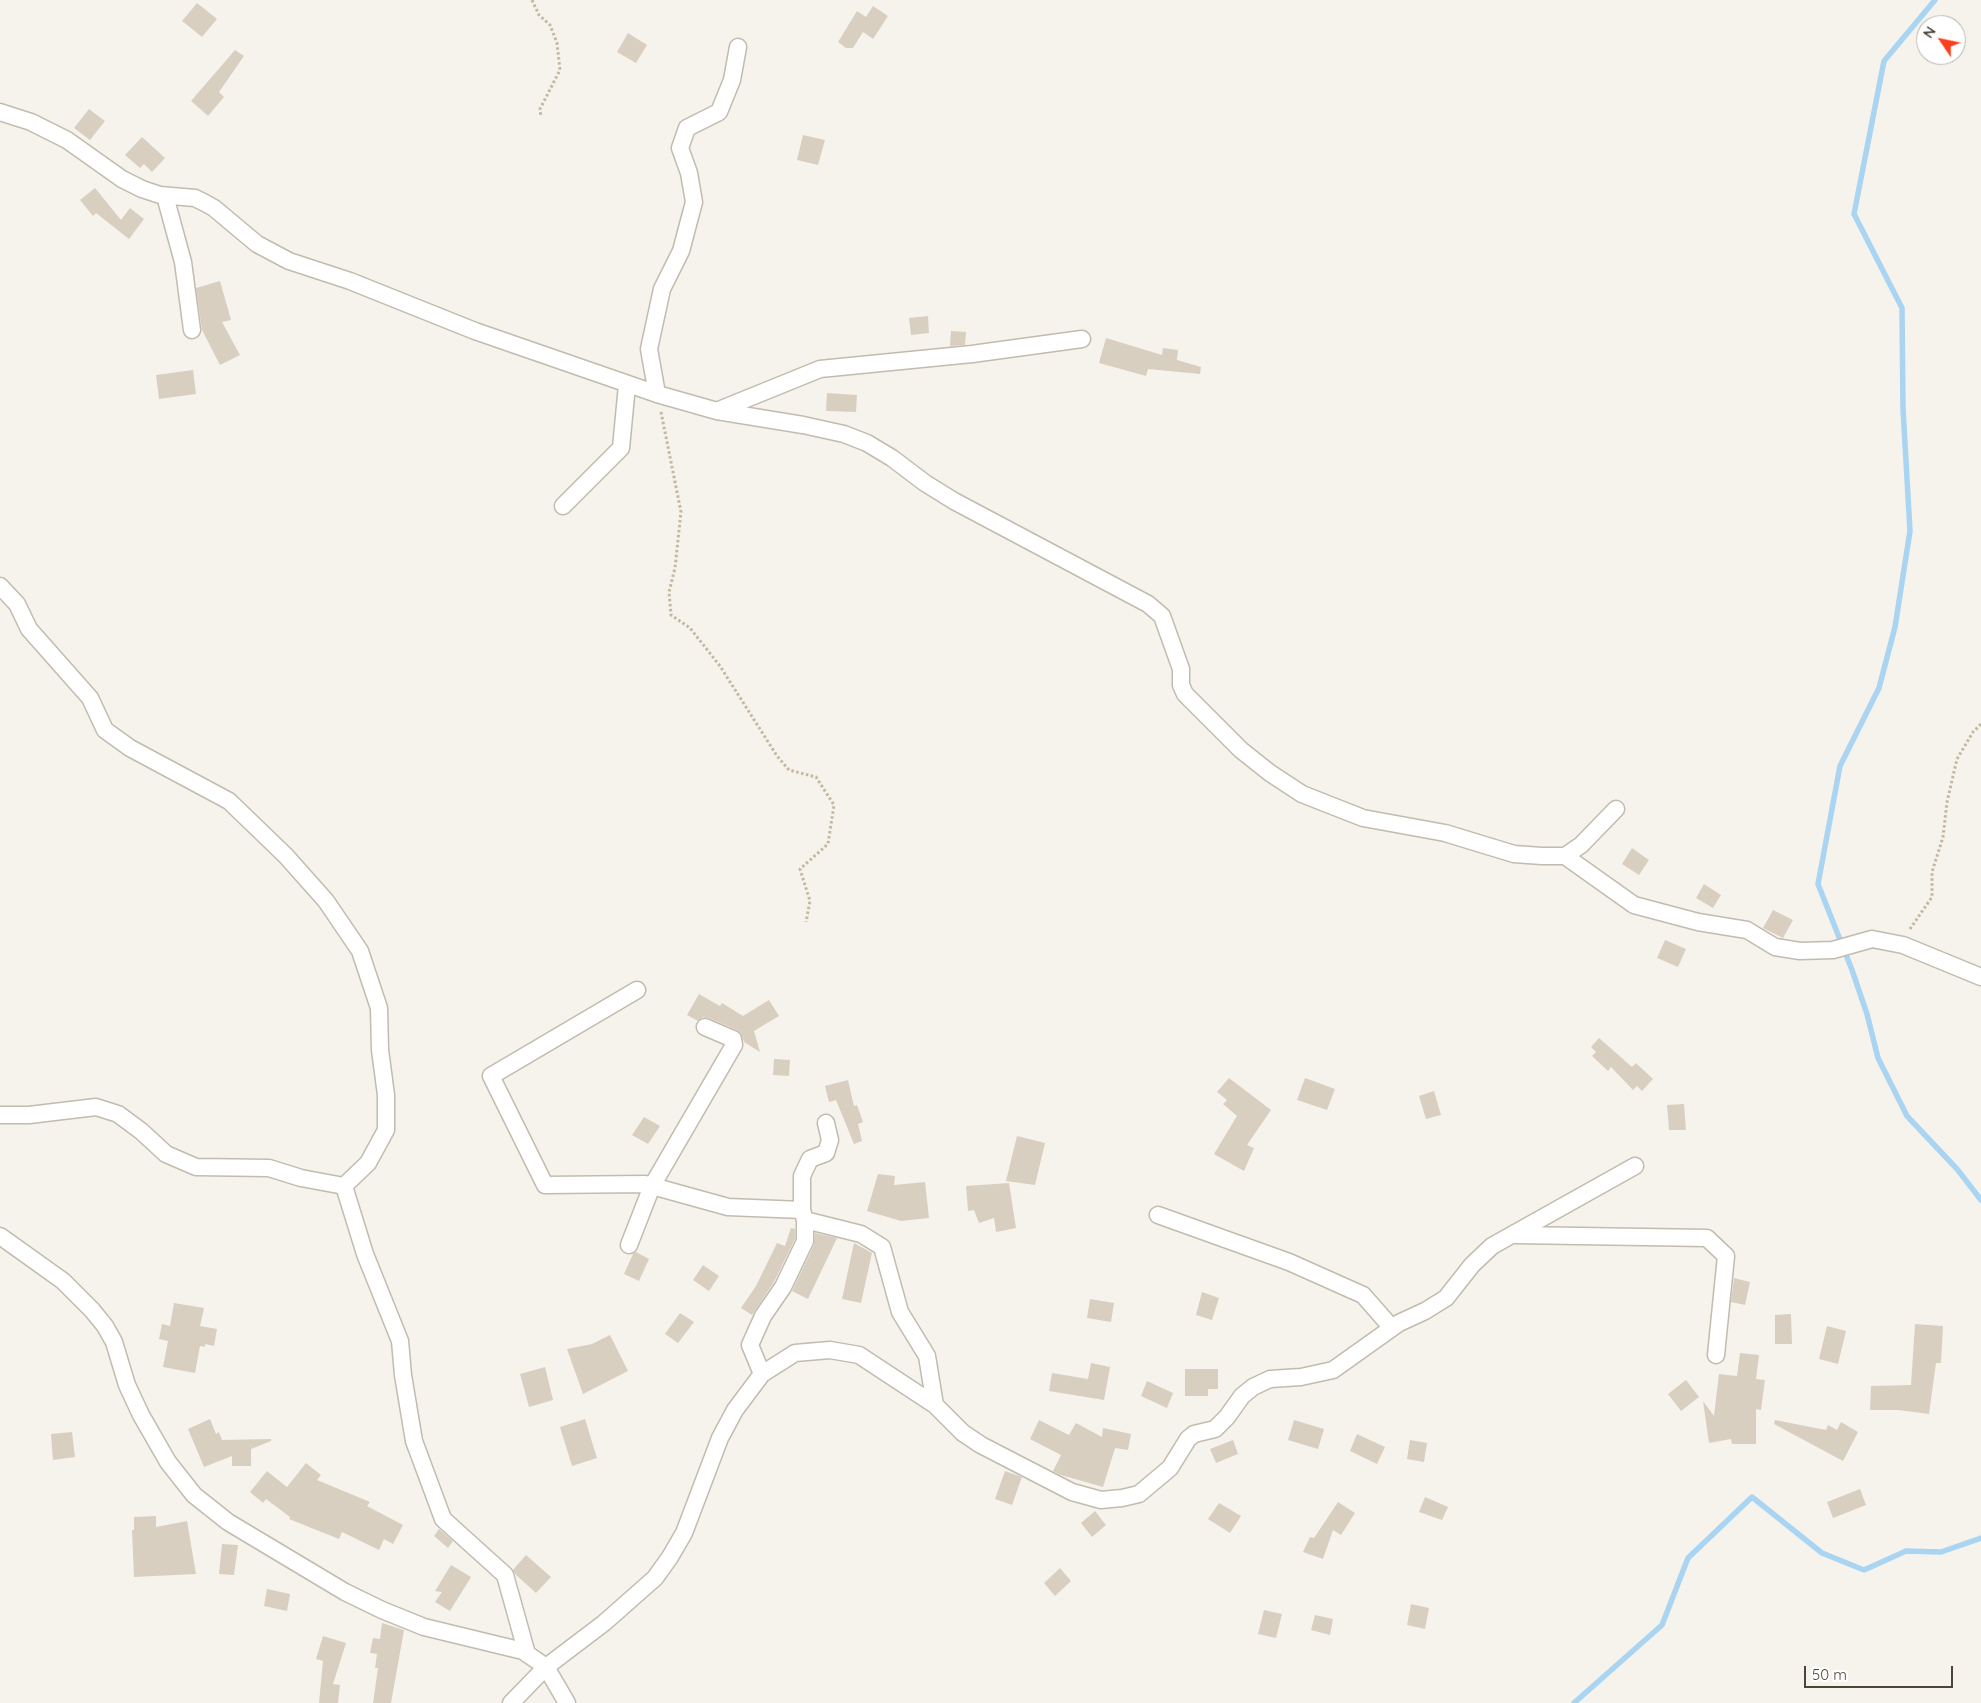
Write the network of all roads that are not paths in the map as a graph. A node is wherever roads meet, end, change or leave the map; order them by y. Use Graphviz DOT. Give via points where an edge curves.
graph roads {
  1 [pos="738,47"];
  2 [pos="0,112"];
  3 [pos="165,196"];
  4 [pos="192,330"];
  5 [pos="1082,340"];
  6 [pos="627,385"];
  7 [pos="657,394"];
  8 [pos="717,410"];
  9 [pos="563,506"];
  10 [pos="0,586"];
  11 [pos="1616,809"];
  12 [pos="1565,856"];
  13 [pos="1981,977"];
  14 [pos="637,990"];
  15 [pos="705,1027"];
  16 [pos="0,1115"];
  17 [pos="826,1123"];
  18 [pos="1635,1166"];
  19 [pos="344,1186"];
  20 [pos="652,1186"];
  21 [pos="1158,1214"];
  22 [pos="804,1215"];
  23 [pos="1516,1234"];
  24 [pos="0,1236"];
  25 [pos="629,1245"];
  26 [pos="1392,1328"];
  27 [pos="1716,1355"];
  28 [pos="762,1374"];
  29 [pos="935,1405"];
  30 [pos="527,1654"];
  31 [pos="546,1667"];
  32 [pos="510,1703"];
  33 [pos="567,1703"];
  1 -- 7 [label="street" via="732,80 719,112 687,128 680,148 694,202 680,251 662,289 649,349"];
  2 -- 3 [label="street" via="48,130 122,179"];
  3 -- 4 [label="street" via="183,262"];
  3 -- 6 [label="street" via="195,198 205,203 256,244 289,261"];
  5 -- 8 [label="street" via="820,369"];
  6 -- 7 [label="street"];
  6 -- 9 [label="street" via="621,448"];
  7 -- 8 [label="street"];
  8 -- 12 [label="street" via="803,424 867,443 954,501 1148,604 1162,616 1181,669 1181,685 1185,694 1241,750 1302,794 1363,818 1445,832 1514,854"];
  10 -- 19 [label="street" via="17,604 29,628 90,698 106,730 130,748 229,801 321,895 360,951 379,1008 386,1130 368,1163"];
  11 -- 12 [label="street"];
  12 -- 13 [label="street" via="1634,905 1698,922 1747,930 1775,947 1800,952 1833,950 1872,939 1903,946"];
  14 -- 20 [label="street" via="491,1076 545,1185"];
  15 -- 20 [label="street" via="733,1039 734,1045"];
  16 -- 19 [label="street" via="29,1116 96,1107 118,1114 166,1154 196,1167 269,1168"];
  17 -- 22 [label="street" via="830,1140 826,1153 810,1159 802,1176"];
  18 -- 23 [label="street"];
  19 -- 30 [label="street" via="365,1254 400,1341 414,1442 443,1519 505,1575"];
  20 -- 22 [label="street" via="728,1207"];
  20 -- 25 [label="street"];
  21 -- 26 [label="street" via="1289,1262 1363,1295"];
  22 -- 28 [label="street" via="805,1241 750,1345"];
  22 -- 29 [label="street" via="861,1234 882,1247 900,1312 927,1356"];
  23 -- 26 [label="street" via="1492,1246 1446,1298"];
  23 -- 27 [label="street" via="1707,1238 1726,1256"];
  24 -- 30 [label="street" via="63,1281 105,1326 141,1415 168,1462 194,1495 228,1522 345,1592 382,1610 424,1627"];
  26 -- 29 [label="street" via="1333,1370 1270,1379 1253,1387 1215,1429 1194,1434 1188,1439 1170,1468 1139,1494 1122,1498 1101,1500 1072,1492 981,1445 963,1433"];
  28 -- 29 [label="street" via="795,1353 830,1350 858,1355"];
  28 -- 31 [label="street" via="734,1410 684,1533 655,1578"];
  30 -- 31 [label="street"];
  31 -- 32 [label="street"];
  31 -- 33 [label="street"];
}
